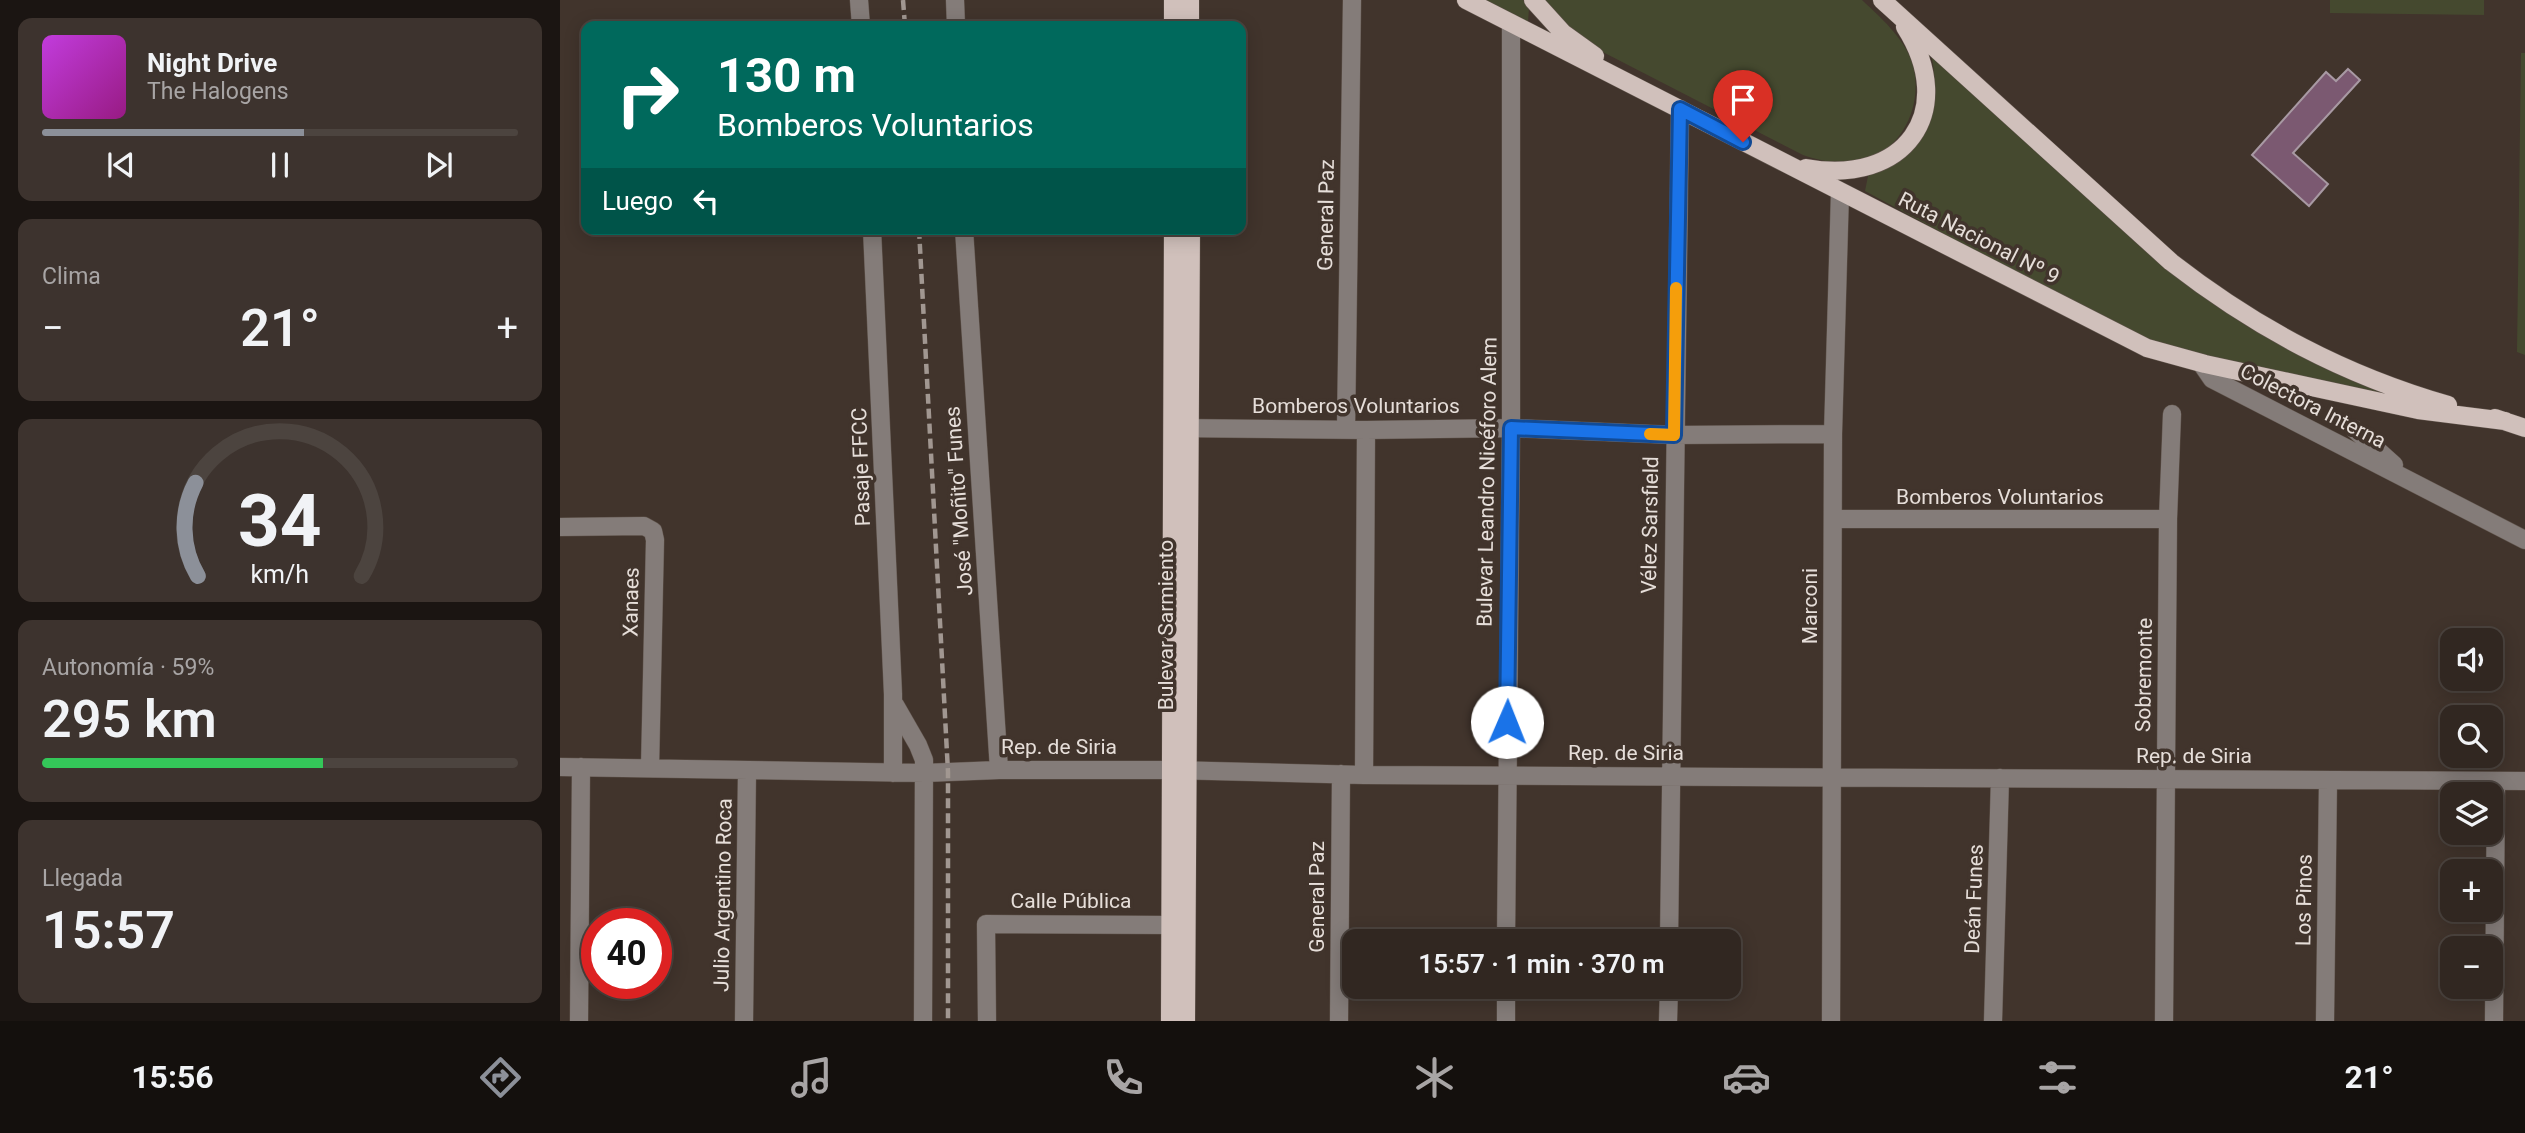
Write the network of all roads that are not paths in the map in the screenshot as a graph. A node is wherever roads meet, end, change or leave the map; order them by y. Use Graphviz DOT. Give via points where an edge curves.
graph roads {
  1 [pos="859,0"];
  2 [pos="956,0"];
  3 [pos="1173,0"];
  4 [pos="1190,0"];
  5 [pos="1352,0"];
  6 [pos="1466,0"];
  7 [pos="1533,0"];
  8 [pos="1884,2"];
  9 [pos="861,21"];
  10 [pos="956,21"];
  11 [pos="1173,21"];
  12 [pos="1190,21"];
  13 [pos="1511,23"];
  14 [pos="1648,94"];
  15 [pos="1680,109"];
  16 [pos="1786,164"];
  17 [pos="1840,192"];
  18 [pos="872,235"];
  19 [pos="964,235"];
  20 [pos="1173,235"];
  21 [pos="1191,235"];
  22 [pos="2201,363"];
  23 [pos="2172,414"];
  24 [pos="2505,421"];
  25 [pos="1181,428"];
  26 [pos="1511,428"];
  27 [pos="2525,428"];
  28 [pos="2354,429"];
  29 [pos="1346,430"];
  30 [pos="1366,430"];
  31 [pos="1833,434"];
  32 [pos="1674,435"];
  33 [pos="2412,482"];
  34 [pos="1833,519"];
  35 [pos="2168,519"];
  36 [pos="560,527"];
  37 [pos="2525,540"];
  38 [pos="893,702"];
  39 [pos="560,767"];
  40 [pos="581,767"];
  41 [pos="650,768"];
  42 [pos="999,770"];
  43 [pos="1180,770"];
  44 [pos="747,771"];
  45 [pos="893,773"];
  46 [pos="924,773"];
  47 [pos="1341,774"];
  48 [pos="1364,775"];
  49 [pos="1506,775"];
  50 [pos="1670,776"];
  51 [pos="1832,777"];
  52 [pos="2000,778"];
  53 [pos="2165,779"];
  54 [pos="2328,780"];
  55 [pos="2496,781"];
  56 [pos="2525,781"];
  57 [pos="1170,925"];
  58 [pos="1506,929"];
  59 [pos="1669,929"];
  60 [pos="1506,999"];
  61 [pos="1669,999"];
  62 [pos="579,1021"];
  63 [pos="744,1021"];
  64 [pos="923,1021"];
  65 [pos="987,1021"];
  66 [pos="1170,1021"];
  67 [pos="1186,1021"];
  68 [pos="1339,1021"];
  69 [pos="1506,1021"];
  70 [pos="1668,1021"];
  71 [pos="1831,1021"];
  72 [pos="1993,1021"];
  73 [pos="2164,1021"];
  74 [pos="2325,1021"];
  75 [pos="2494,1021"];
  1 -- 9 [label="street"];
  2 -- 10 [label="street"];
  3 -- 11 [label="main road"];
  4 -- 12 [label="main road"];
  5 -- 29 [label="street, General Paz"];
  6 -- 13 [label="main road, Ruta Nacional Nº 9"];
  7 -- 14 [label="main road" via="1563,33"];
  8 -- 16 [label="main road" via="1912,38 1925,75 1926,103 1914,132 1891,157 1870,167 1843,172"];
  8 -- 24 [label="main road, Ruta Nacional Nº 9" via="2171,262 2230,306 2345,368 2423,398"];
  13 -- 14 [label="main road, Ruta Nacional Nº 9"];
  13 -- 26 [label="street, Bulevar Leandro Nicéforo Alem"];
  14 -- 15 [label="main road, Ruta Nacional Nº 9"];
  15 -- 16 [label="main road, Ruta Nacional Nº 9"];
  15 -- 32 [label="street, Vélez Sarsfield"];
  16 -- 17 [label="main road, Ruta Nacional Nº 9"];
  17 -- 22 [label="main road, Ruta Nacional Nº 9" via="2147,348"];
  17 -- 31 [label="street, Marconi"];
  18 -- 38 [label="street, Pasaje FFCC"];
  19 -- 42 [label="street, José \"Moñito\" Funes"];
  20 -- 25 [label="main road, Bulevar Sarmiento"];
  21 -- 25 [label="main road, Bulevar Sarmiento"];
  22 -- 24 [label="main road, Ruta Nacional Nº 9" via="2418,410"];
  22 -- 33 [label="street, Colectora Interna" via="2212,379"];
  23 -- 35 [label="street, Sobremonte"];
  24 -- 27 [label="main road, Ruta Nacional Nº 9"];
  25 -- 29 [label="street, Bomberos Voluntarios"];
  25 -- 43 [label="main road, Bulevar Sarmiento"];
  26 -- 30 [label="street, Bomberos Voluntarios"];
  26 -- 32 [label="street, Bomberos Voluntarios"];
  26 -- 49 [label="street, Bulevar Leandro Nicéforo Alem"];
  28 -- 33 [label="street, Colectora Interna"];
  29 -- 30 [label="street, Bomberos Voluntarios"];
  30 -- 48 [label="street"];
  31 -- 32 [label="street, Bomberos Voluntarios"];
  31 -- 34 [label="street, Marconi"];
  32 -- 50 [label="street, Vélez Sarsfield"];
  33 -- 37 [label="street, Colectora Interna"];
  34 -- 35 [label="street, Bomberos Voluntarios"];
  34 -- 51 [label="street, Marconi"];
  35 -- 53 [label="street, Sobremonte"];
  36 -- 41 [label="street, Xanaes" via="644,526 653,531"];
  38 -- 45 [label="street, Pasaje FFCC"];
  38 -- 46 [label="street, Pasaje FFCC" via="918,745"];
  39 -- 40 [label="street, Rep. de Siria"];
  40 -- 41 [label="street, Rep. de Siria"];
  40 -- 62 [label="street"];
  41 -- 44 [label="street, Rep. de Siria"];
  42 -- 43 [label="street, Rep. de Siria"];
  42 -- 46 [label="street, Rep. de Siria"];
  43 -- 47 [label="street, Rep. de Siria"];
  43 -- 57 [label="main road, Bulevar Sarmiento"];
  43 -- 67 [label="main road, Bulevar Sarmiento"];
  44 -- 45 [label="street, Rep. de Siria"];
  44 -- 63 [label="street, Julio Argentino Roca"];
  45 -- 46 [label="street, Rep. de Siria"];
  46 -- 64 [label="street, Pasaje FFCC"];
  47 -- 48 [label="street, Rep. de Siria"];
  47 -- 68 [label="street, General Paz"];
  48 -- 49 [label="street, Rep. de Siria"];
  49 -- 50 [label="street, Rep. de Siria"];
  49 -- 58 [label="street, Bulevar Leandro Nicéforo Alem"];
  50 -- 51 [label="street, Rep. de Siria"];
  50 -- 59 [label="street, Vélez Sarsfield"];
  51 -- 52 [label="street, Rep. de Siria"];
  51 -- 71 [label="street, Marconi"];
  52 -- 53 [label="street, Rep. de Siria"];
  52 -- 72 [label="street, Deán Funes"];
  53 -- 54 [label="street, Rep. de Siria"];
  53 -- 73 [label="street, Sobremonte"];
  54 -- 55 [label="street, Rep. de Siria"];
  54 -- 74 [label="street, Los Pinos"];
  55 -- 56 [label="street, Rep. de Siria"];
  55 -- 75 [label="street"];
  57 -- 65 [label="street, Calle Pública" via="986,924"];
  57 -- 66 [label="main road, Bulevar Sarmiento"];
  60 -- 69 [label="street"];
  61 -- 70 [label="street"];
}
